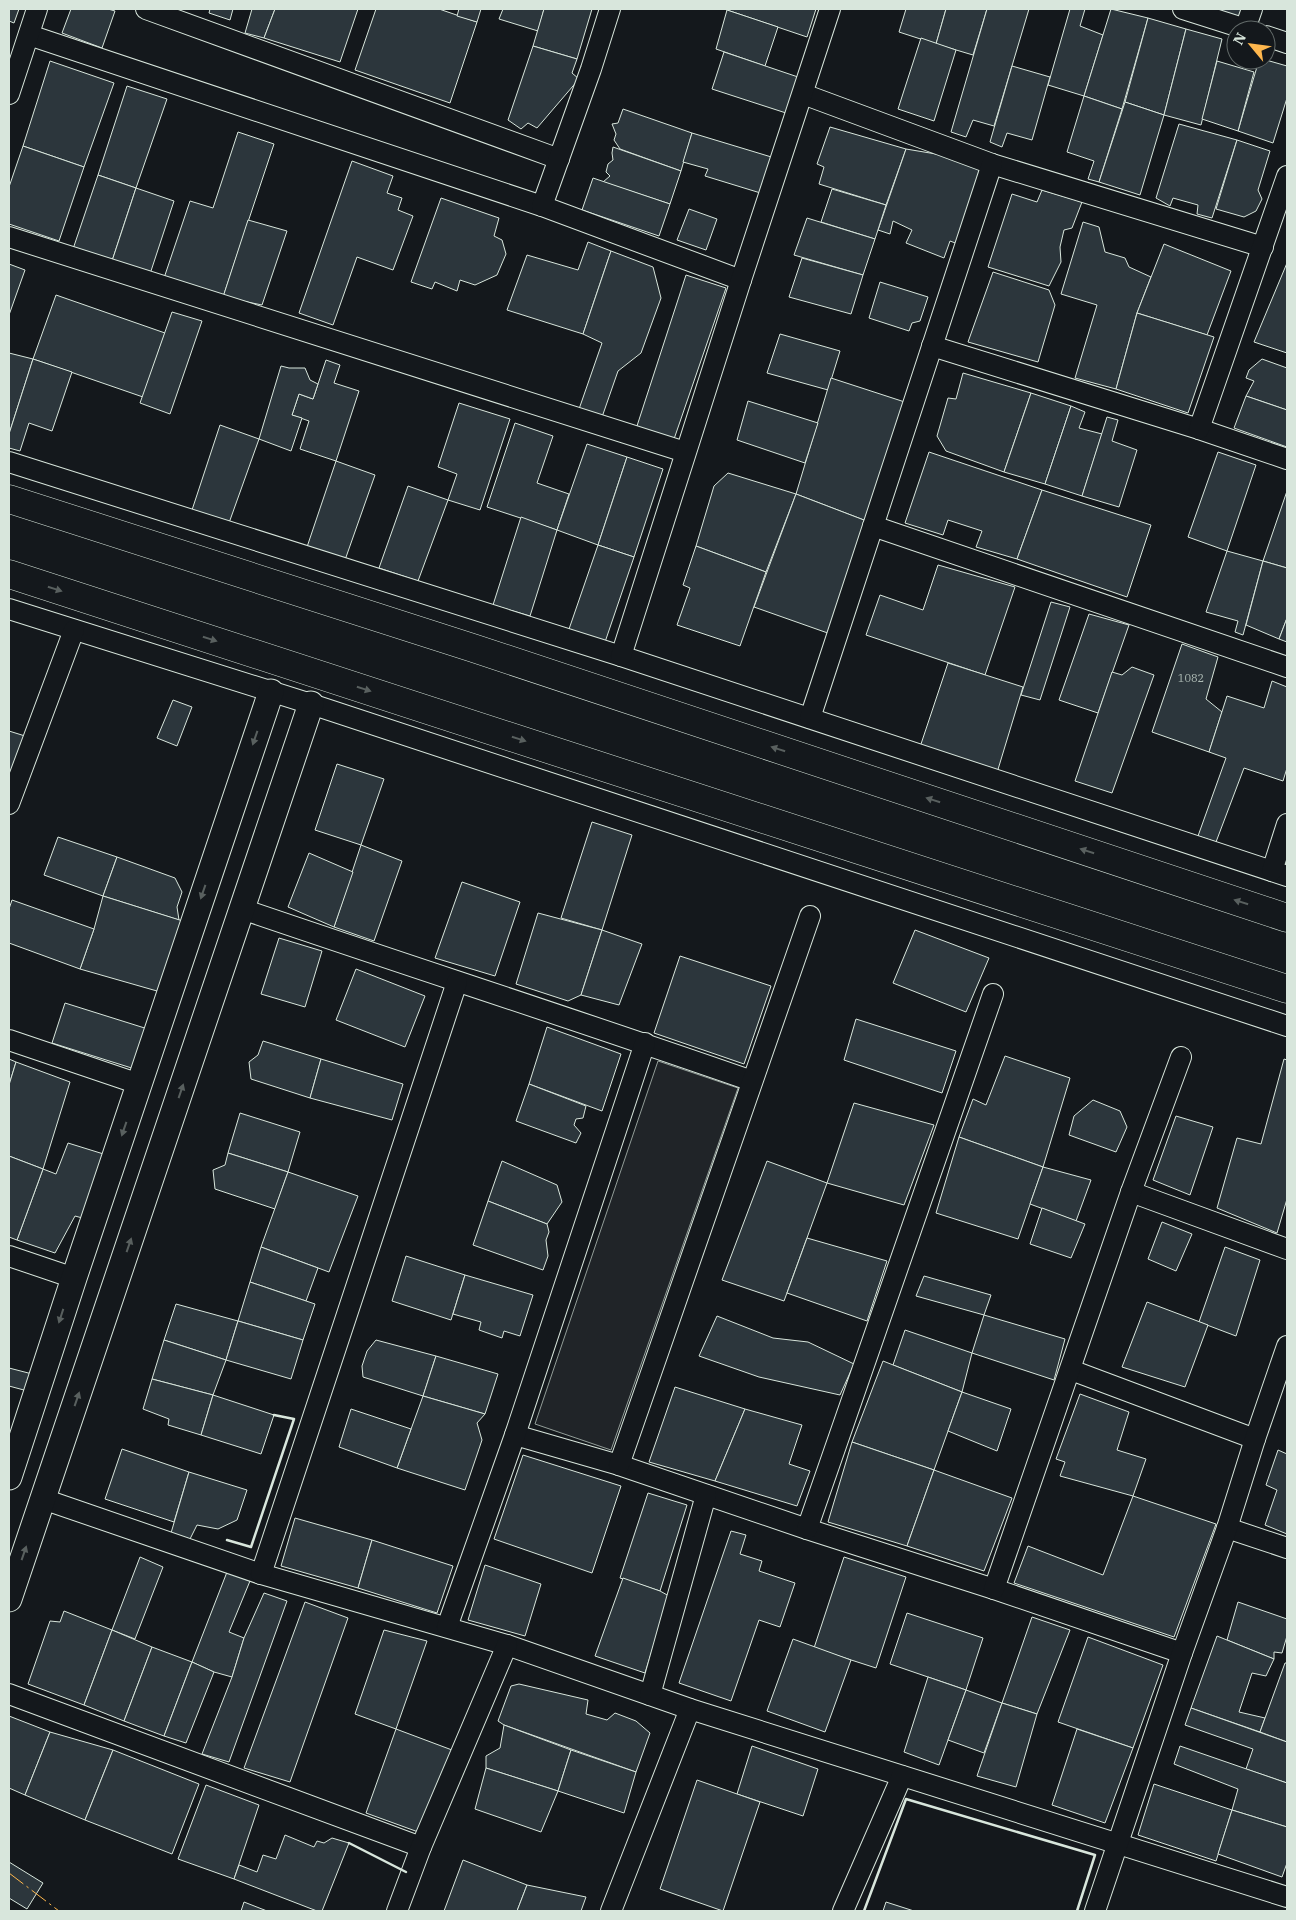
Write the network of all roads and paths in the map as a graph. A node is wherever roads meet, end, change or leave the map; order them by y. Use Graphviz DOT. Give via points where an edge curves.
graph roads {
  1 [pos="37,9"];
  2 [pos="146,9"];
  3 [pos="610,9"];
  4 [pos="830,9"];
  5 [pos="1183,9"];
  6 [pos="1226,22"];
  7 [pos="29,35"];
  8 [pos="9,94"];
  9 [pos="803,94"];
  10 [pos="559,158"];
  11 [pos="992,164"];
  12 [pos="1287,176"];
  13 [pos="542,206"];
  14 [pos="9,237"];
  15 [pos="1263,247"];
  16 [pos="741,280"];
  17 [pos="932,346"];
  18 [pos="1199,429"];
  19 [pos="685,452"];
  20 [pos="1287,460"];
  21 [pos="9,462"];
  22 [pos="9,499"];
  23 [pos="873,526"];
  24 [pos="9,574"];
  25 [pos="9,610"];
  26 [pos="74,630"];
  27 [pos="621,656"];
  28 [pos="1287,667"];
  29 [pos="271,692"];
  30 [pos="311,704"];
  31 [pos="810,718"];
  32 [pos="9,804"];
  33 [pos="1287,824"];
  34 [pos="1280,873"];
  35 [pos="242,909"];
  36 [pos="810,916"];
  37 [pos="1287,918"];
  38 [pos="457,982"];
  39 [pos="1287,989"];
  40 [pos="993,994"];
  41 [pos="1287,1026"];
  42 [pos="9,1040"];
  43 [pos="645,1043"];
  44 [pos="1181,1057"];
  45 [pos="752,1081"];
  46 [pos="139,1084"];
  47 [pos="1131,1192"];
  48 [pos="1287,1249"];
  49 [pos="9,1256"];
  50 [pos="74,1278"];
  51 [pos="1287,1346"];
  52 [pos="1071,1370"];
  53 [pos="515,1435"];
  54 [pos="1255,1439"];
  55 [pos="620,1465"];
  56 [pos="9,1477"];
  57 [pos="706,1495"];
  58 [pos="43,1499"];
  59 [pos="1227,1528"];
  60 [pos="807,1529"];
  61 [pos="1287,1548"];
  62 [pos="261,1574"];
  63 [pos="994,1589"];
  64 [pos="9,1599"];
  65 [pos="447,1627"];
  66 [pos="507,1645"];
  67 [pos="1182,1653"];
  68 [pos="9,1694"];
  69 [pos="650,1695"];
  70 [pos="690,1709"];
  71 [pos="902,1776"];
  72 [pos="1118,1843"];
  73 [pos="421,1847"];
  74 [pos="1287,1896"];
  75 [pos="397,1911"];
  76 [pos="611,1911"];
  77 [pos="844,1911"];
  78 [pos="1095,1911"];
  1 -- 7 [label="street"];
  2 -- 10 [label="street"];
  3 -- 10 [label="street"];
  4 -- 9 [label="street"];
  5 -- 6 [label="street"];
  7 -- 8 [label="street"];
  7 -- 13 [label="street"];
  9 -- 11 [label="street"];
  9 -- 16 [label="street"];
  10 -- 13 [label="street"];
  11 -- 15 [label="street"];
  11 -- 17 [label="street"];
  12 -- 15 [label="street"];
  13 -- 16 [label="street"];
  14 -- 19 [label="street"];
  15 -- 18 [label="street"];
  16 -- 19 [label="street"];
  17 -- 18 [label="street"];
  17 -- 23 [label="street"];
  18 -- 20 [label="street"];
  19 -- 27 [label="street"];
  21 -- 27 [label="street"];
  37 -- 22 [label="main road, one-way" via="464,645"];
  23 -- 28 [label="street"];
  23 -- 31 [label="street"];
  24 -- 39 [label="main road, one-way"];
  25 -- 26 [label="street"];
  26 -- 29 [label="street"];
  26 -- 32 [label="street"];
  27 -- 31 [label="street"];
  29 -- 30 [label="street"];
  29 -- 46 [label="street, one-way"];
  30 -- 35 [label="street"];
  30 -- 41 [label="street"];
  31 -- 34 [label="street"];
  33 -- 34 [label="street"];
  35 -- 38 [label="street"];
  58 -- 35 [label="street, one-way"];
  36 -- 45 [label="street"];
  38 -- 43 [label="street"];
  38 -- 62 [label="street"];
  40 -- 60 [label="street"];
  42 -- 46 [label="street"];
  43 -- 45 [label="street"];
  43 -- 53 [label="street"];
  44 -- 47 [label="street"];
  45 -- 55 [label="street"];
  46 -- 50 [label="street, one-way"];
  47 -- 48 [label="street"];
  47 -- 52 [label="street"];
  49 -- 50 [label="street"];
  50 -- 56 [label="street, one-way"];
  51 -- 54 [label="street"];
  52 -- 54 [label="street"];
  52 -- 63 [label="street"];
  53 -- 55 [label="street"];
  53 -- 65 [label="street"];
  54 -- 59 [label="street"];
  55 -- 57 [label="street"];
  57 -- 60 [label="street"];
  57 -- 69 [label="street"];
  58 -- 62 [label="street"];
  64 -- 58 [label="street, one-way"];
  59 -- 61 [label="street"];
  59 -- 67 [label="street"];
  60 -- 63 [label="street"];
  62 -- 65 [label="street"];
  63 -- 67 [label="street"];
  65 -- 66 [label="street"];
  66 -- 69 [label="street"];
  66 -- 73 [label="street"];
  67 -- 72 [label="street"];
  68 -- 73 [label="street"];
  69 -- 70 [label="street"];
  70 -- 71 [label="street"];
  70 -- 76 [label="street"];
  71 -- 72 [label="street"];
  71 -- 77 [label="street"];
  72 -- 74 [label="street"];
  72 -- 78 [label="street"];
  73 -- 75 [label="street"];
}
